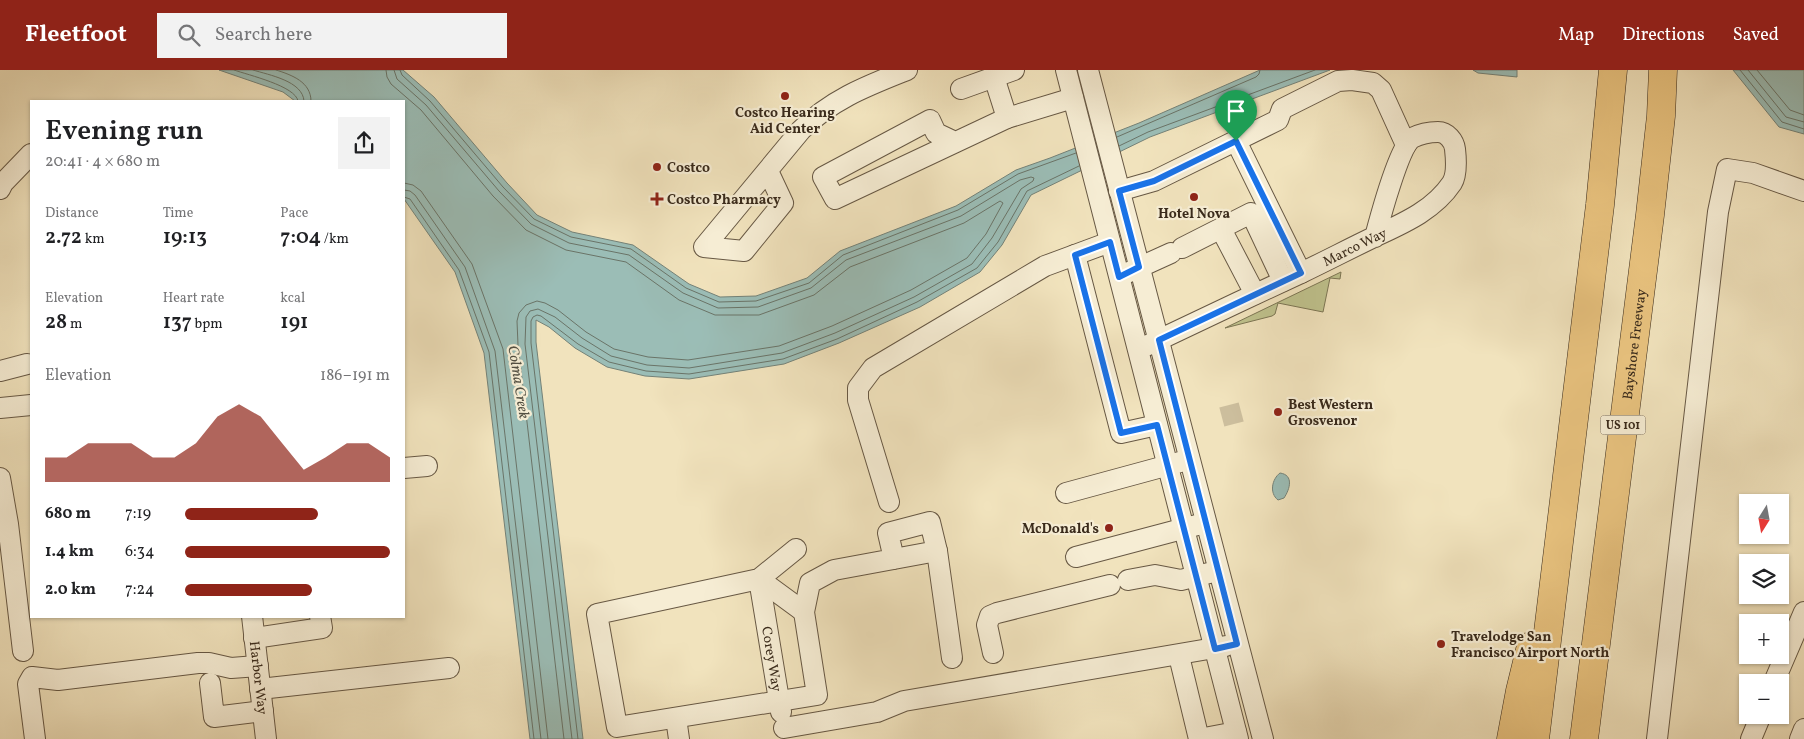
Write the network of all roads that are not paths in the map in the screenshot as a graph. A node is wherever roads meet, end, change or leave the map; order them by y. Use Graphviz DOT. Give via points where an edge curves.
graph roads {
  1 [pos="907,70"];
  2 [pos="1014,70"];
  3 [pos="1066,70"];
  4 [pos="1088,70"];
  5 [pos="1607,70"];
  6 [pos="1613,70"];
  7 [pos="1663,70"];
  8 [pos="994,77"];
  9 [pos="961,89"];
  10 [pos="1073,98"];
  11 [pos="1007,118"];
  12 [pos="1236,141"];
  13 [pos="955,142"];
  14 [pos="1406,145"];
  15 [pos="30,155"];
  16 [pos="768,171"];
  17 [pos="0,189"];
  18 [pos="1119,191"];
  19 [pos="1804,191"];
  20 [pos="1600,205"];
  21 [pos="1221,229"];
  22 [pos="1375,237"];
  23 [pos="1110,242"];
  24 [pos="1075,255"];
  25 [pos="1139,267"];
  26 [pos="1301,273"];
  27 [pos="1119,277"];
  28 [pos="1283,281"];
  29 [pos="1255,294"];
  30 [pos="1159,340"];
  31 [pos="1138,350"];
  32 [pos="27,364"];
  33 [pos="0,371"];
  34 [pos="30,405"];
  35 [pos="0,408"];
  36 [pos="1157,425"];
  37 [pos="1190,459"];
  38 [pos="1168,465"];
  39 [pos="427,466"];
  40 [pos="405,468"];
  41 [pos="0,478"];
  42 [pos="1066,493"];
  43 [pos="889,502"];
  44 [pos="1206,523"];
  45 [pos="1184,529"];
  46 [pos="1559,533"];
  47 [pos="796,549"];
  48 [pos="937,552"];
  49 [pos="1076,557"];
  50 [pos="894,559"];
  51 [pos="1218,571"];
  52 [pos="1196,576"];
  53 [pos="759,579"];
  54 [pos="804,612"];
  55 [pos="1804,612"];
  56 [pos="252,618"];
  57 [pos="320,618"];
  58 [pos="1598,635"];
  59 [pos="254,638"];
  60 [pos="1237,644"];
  61 [pos="1215,649"];
  62 [pos="22,651"];
  63 [pos="994,653"];
  64 [pos="1179,656"];
  65 [pos="952,658"];
  66 [pos="258,666"];
  67 [pos="449,668"];
  68 [pos="1777,674"];
  69 [pos="210,683"];
  70 [pos="260,689"];
  71 [pos="779,700"];
  72 [pos="263,711"];
  73 [pos="676,718"];
  74 [pos="1757,724"];
  75 [pos="1804,729"];
  76 [pos="785,733"];
  77 [pos="1237,735"];
  78 [pos="35,739"];
  79 [pos="266,739"];
  80 [pos="679,739"];
  81 [pos="1199,739"];
  82 [pos="1263,739"];
  83 [pos="1511,739"];
  84 [pos="1535,739"];
  85 [pos="1584,739"];
  86 [pos="1595,739"];
  87 [pos="1657,739"];
  88 [pos="1751,739"];
  89 [pos="1800,739"];
  1 -- 16 [label="street" via="854,92 826,108 802,130"];
  2 -- 8 [label="street"];
  3 -- 10 [label="street"];
  4 -- 18 [label="street"];
  5 -- 20 [label="highway"];
  6 -- 20 [label="highway"];
  7 -- 58 [label="highway, Bayshore Freeway / US 101" via="1651,206"];
  8 -- 9 [label="street"];
  8 -- 11 [label="street"];
  10 -- 11 [label="street"];
  10 -- 23 [label="street"];
  11 -- 13 [label="street"];
  12 -- 14 [label="street" via="1278,120 1282,109 1338,81 1352,80 1373,83 1381,90"];
  12 -- 18 [label="street" via="1154,181"];
  12 -- 26 [label="street"];
  13 -- 13 [label="street" via="936,133 930,120 823,177 835,199"];
  14 -- 22 [label="street"];
  14 -- 22 [label="street, Marco Way" via="1425,133 1440,132 1448,136 1454,144 1456,157 1454,181 1423,212"];
  15 -- 17 [label="street"];
  18 -- 25 [label="street"];
  19 -- 87 [label="street" via="1753,172 1727,169 1717,221"];
  20 -- 46 [label="highway"];
  21 -- 25 [label="street"];
  21 -- 28 [label="street" via="1251,213"];
  21 -- 29 [label="street"];
  22 -- 26 [label="street, Marco Way"];
  23 -- 24 [label="street"];
  23 -- 27 [label="street"];
  24 -- 36 [label="street" via="1121,433"];
  24 -- 43 [label="street" via="1045,266 873,368 858,388 858,400"];
  25 -- 27 [label="street"];
  25 -- 30 [label="street"];
  26 -- 28 [label="street, Marco Way"];
  27 -- 31 [label="street"];
  28 -- 29 [label="street, Marco Way"];
  29 -- 30 [label="street, Marco Way"];
  30 -- 31 [label="street, Marco Way"];
  30 -- 37 [label="street"];
  31 -- 36 [label="street"];
  32 -- 33 [label="street"];
  34 -- 35 [label="street"];
  36 -- 38 [label="street"];
  37 -- 38 [label="street"];
  37 -- 44 [label="street"];
  38 -- 42 [label="street"];
  38 -- 45 [label="street"];
  39 -- 40 [label="street"];
  41 -- 62 [label="street"];
  44 -- 45 [label="street"];
  44 -- 51 [label="street"];
  45 -- 49 [label="street"];
  45 -- 52 [label="street"];
  46 -- 83 [label="highway"];
  46 -- 84 [label="highway"];
  47 -- 53 [label="street"];
  48 -- 50 [label="street"];
  48 -- 50 [label="street" via="930,522 888,533"];
  48 -- 65 [label="street"];
  50 -- 54 [label="street" via="834,570 810,583"];
  51 -- 52 [label="street"];
  51 -- 60 [label="street"];
  52 -- 61 [label="street"];
  52 -- 63 [label="street" via="1181,580 1155,575 997,613 990,616 987,625"];
  53 -- 54 [label="street"];
  53 -- 71 [label="street, Corey Way"];
  53 -- 73 [label="street" via="597,614 617,728"];
  54 -- 71 [label="street" via="817,694"];
  55 -- 68 [label="street"];
  56 -- 59 [label="street, Harbor Way"];
  57 -- 59 [label="street" via="322,628"];
  58 -- 85 [label="highway, Bayshore Freeway / US 101"];
  58 -- 86 [label="highway"];
  59 -- 66 [label="street, Harbor Way"];
  60 -- 61 [label="street"];
  60 -- 82 [label="street"];
  61 -- 64 [label="street"];
  61 -- 77 [label="street"];
  64 -- 76 [label="street" via="904,701 877,712"];
  64 -- 81 [label="street"];
  66 -- 70 [label="street, Harbor Way"];
  66 -- 78 [label="street" via="230,668 209,663 58,680 32,677 28,684"];
  67 -- 70 [label="street"];
  69 -- 72 [label="street" via="214,717"];
  70 -- 72 [label="street, Harbor Way"];
  71 -- 73 [label="street"];
  71 -- 76 [label="street, Corey Way"];
  72 -- 79 [label="street, Harbor Way"];
  73 -- 80 [label="street"];
  74 -- 88 [label="street"];
  75 -- 89 [label="street"];
  77 -- 81 [label="street"];
}
